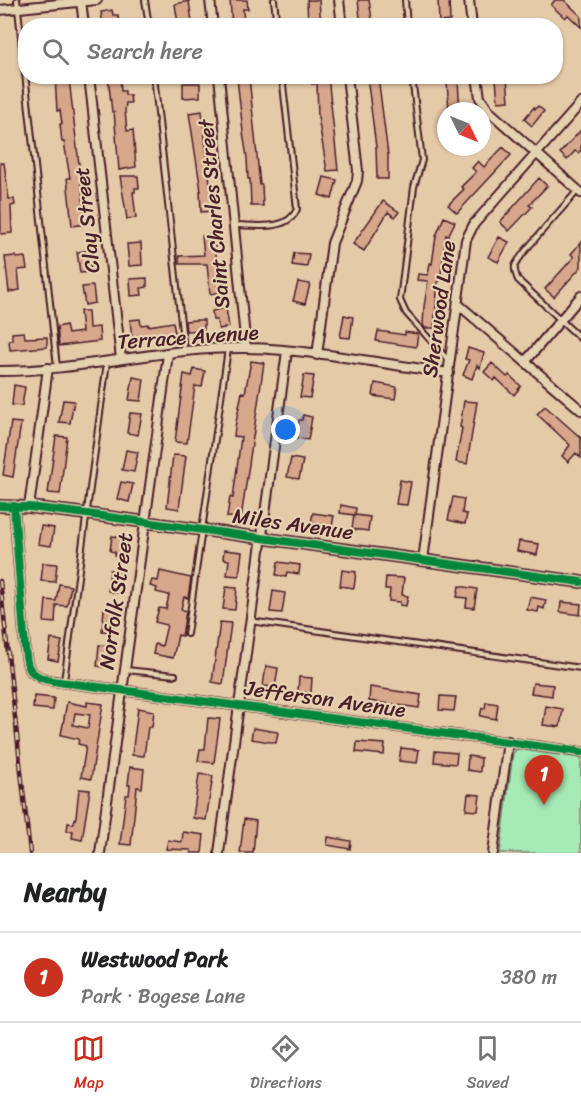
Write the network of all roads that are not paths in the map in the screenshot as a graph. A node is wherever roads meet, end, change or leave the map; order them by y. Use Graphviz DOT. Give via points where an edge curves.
graph roads {
  1 [pos="97,0"];
  2 [pos="145,0"];
  3 [pos="210,0"];
  4 [pos="274,0"];
  5 [pos="339,0"];
  6 [pos="405,0"];
  7 [pos="469,0"];
  8 [pos="81,1"];
  9 [pos="17,4"];
  10 [pos="0,10"];
  11 [pos="83,18"];
  12 [pos="148,18"];
  13 [pos="212,18"];
  14 [pos="276,18"];
  15 [pos="341,18"];
  16 [pos="406,18"];
  17 [pos="471,18"];
  18 [pos="26,84"];
  19 [pos="90,84"];
  20 [pos="155,84"];
  21 [pos="220,84"];
  22 [pos="283,84"];
  23 [pos="348,84"];
  24 [pos="413,84"];
  25 [pos="478,84"];
  26 [pos="581,104"];
  27 [pos="536,154"];
  28 [pos="580,192"];
  29 [pos="234,225"];
  30 [pos="581,296"];
  31 [pos="458,304"];
  32 [pos="560,321"];
  33 [pos="581,339"];
  34 [pos="228,348"];
  35 [pos="246,348"];
  36 [pos="286,351"];
  37 [pos="184,352"];
  38 [pos="168,354"];
  39 [pos="317,355"];
  40 [pos="121,359"];
  41 [pos="107,361"];
  42 [pos="525,362"];
  43 [pos="450,363"];
  44 [pos="57,367"];
  45 [pos="48,368"];
  46 [pos="0,371"];
  47 [pos="449,373"];
  48 [pos="581,398"];
  49 [pos="578,408"];
  50 [pos="0,506"];
  51 [pos="14,506"];
  52 [pos="29,507"];
  53 [pos="87,514"];
  54 [pos="145,522"];
  55 [pos="203,530"];
  56 [pos="261,538"];
  57 [pos="423,560"];
  58 [pos="581,582"];
  59 [pos="250,621"];
  60 [pos="188,634"];
  61 [pos="581,668"];
  62 [pos="125,670"];
  63 [pos="175,675"];
  64 [pos="63,683"];
  65 [pos="123,689"];
  66 [pos="238,706"];
  67 [pos="508,741"];
  68 [pos="581,752"];
  69 [pos="100,853"];
  70 [pos="219,853"];
  71 [pos="493,853"];
  1 -- 8 [label="street"];
  2 -- 12 [label="lane"];
  3 -- 13 [label="street"];
  4 -- 14 [label="lane"];
  5 -- 15 [label="street"];
  6 -- 16 [label="lane"];
  7 -- 17 [label="street"];
  8 -- 9 [label="street"];
  8 -- 11 [label="street"];
  9 -- 10 [label="street"];
  18 -- 44 [label="lane"];
  19 -- 40 [label="street, Clay Street"];
  20 -- 37 [label="lane"];
  21 -- 29 [label="street, Saint Charles Street"];
  22 -- 29 [label="lane" via="297,209 292,219 280,223"];
  23 -- 39 [label="street" via="357,181 332,243"];
  24 -- 43 [label="lane" via="422,160 414,187 400,300 406,313"];
  25 -- 27 [label="street" via="484,106"];
  26 -- 27 [label="street, Sherwood Lane"];
  27 -- 28 [label="street"];
  27 -- 31 [label="street, Sherwood Lane" via="469,231"];
  28 -- 32 [label="lane" via="533,242 515,268 518,280"];
  29 -- 35 [label="street, Saint Charles Street"];
  30 -- 32 [label="street"];
  31 -- 42 [label="street"];
  31 -- 43 [label="street, Sherwood Lane"];
  32 -- 33 [label="lane"];
  32 -- 42 [label="street"];
  34 -- 35 [label="street, Terrace Avenue"];
  34 -- 37 [label="street, Terrace Avenue"];
  34 -- 55 [label="lane"];
  35 -- 36 [label="street, Terrace Avenue"];
  36 -- 39 [label="street, Terrace Avenue"];
  36 -- 56 [label="street"];
  37 -- 38 [label="street, Terrace Avenue"];
  38 -- 40 [label="street, Terrace Avenue"];
  38 -- 54 [label="street, Norfolk Street"];
  39 -- 47 [label="street, Terrace Avenue"];
  40 -- 41 [label="street, Terrace Avenue"];
  41 -- 44 [label="street, Terrace Avenue"];
  41 -- 53 [label="lane"];
  42 -- 49 [label="street"];
  43 -- 47 [label="street, Sherwood Lane"];
  44 -- 45 [label="street, Terrace Avenue"];
  45 -- 46 [label="street, Terrace Avenue"];
  45 -- 52 [label="street"];
  47 -- 57 [label="street, Sherwood Lane"];
  48 -- 49 [label="lane"];
  50 -- 51 [label="street, Miles Avenue"];
  51 -- 52 [label="street, Miles Avenue"];
  51 -- 64 [label="street, Jefferson Avenue" via="28,665 35,675"];
  52 -- 53 [label="street, Miles Avenue"];
  53 -- 54 [label="street, Miles Avenue"];
  53 -- 64 [label="lane"];
  54 -- 55 [label="street, Miles Avenue"];
  54 -- 62 [label="street, Norfolk Street"];
  55 -- 56 [label="street, Miles Avenue"];
  55 -- 60 [label="lane"];
  56 -- 57 [label="street, Miles Avenue"];
  56 -- 59 [label="street"];
  57 -- 58 [label="street, Miles Avenue"];
  59 -- 61 [label="lane"];
  59 -- 66 [label="street"];
  62 -- 63 [label="lane"];
  62 -- 65 [label="street, Norfolk Street"];
  64 -- 65 [label="street, Jefferson Avenue"];
  65 -- 66 [label="street, Jefferson Avenue"];
  65 -- 69 [label="street, Norfolk Street"];
  66 -- 67 [label="street, Jefferson Avenue"];
  66 -- 70 [label="street"];
  67 -- 68 [label="street, Jefferson Avenue"];
  67 -- 71 [label="street"];
}
